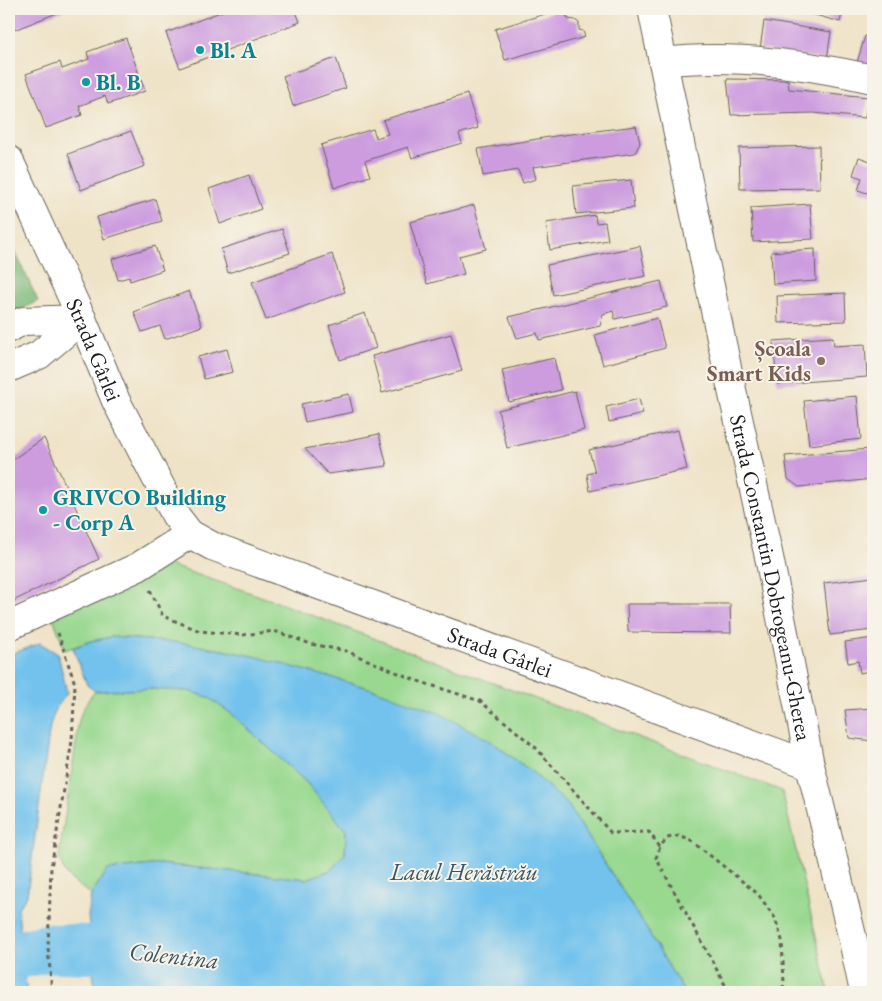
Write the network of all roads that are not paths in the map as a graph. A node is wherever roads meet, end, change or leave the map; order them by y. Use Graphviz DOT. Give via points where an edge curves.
graph roads {
  1 [pos="652,9"];
  2 [pos="663,62"];
  3 [pos="873,79"];
  4 [pos="9,160"];
  5 [pos="82,319"];
  6 [pos="9,328"];
  7 [pos="9,368"];
  8 [pos="190,534"];
  9 [pos="9,626"];
  10 [pos="810,764"];
  11 [pos="853,940"];
  12 [pos="864,992"];
  13 [pos="873,992"];
  1 -- 2 [label="street, Strada Constantin Dobrogeanu-Gherea"];
  2 -- 3 [label="street" via="698,59 774,63"];
  2 -- 10 [label="street, Strada Constantin Dobrogeanu-Gherea"];
  4 -- 5 [label="street, Strada Gârlei"];
  5 -- 6 [label="street" via="24,321"];
  5 -- 7 [label="street" via="39,355"];
  5 -- 8 [label="street, Strada Gârlei" via="116,401 176,516"];
  8 -- 9 [label="street" via="138,566"];
  8 -- 10 [label="street, Strada Gârlei" via="212,546"];
  10 -- 11 [label="street, Strada Constantin Dobrogeanu-Gherea"];
  11 -- 12 [label="street, Strada Constantin Dobrogeanu-Gherea"];
  11 -- 13 [label="street, Strada Constantin Dobrogeanu-Gherea"];
}
